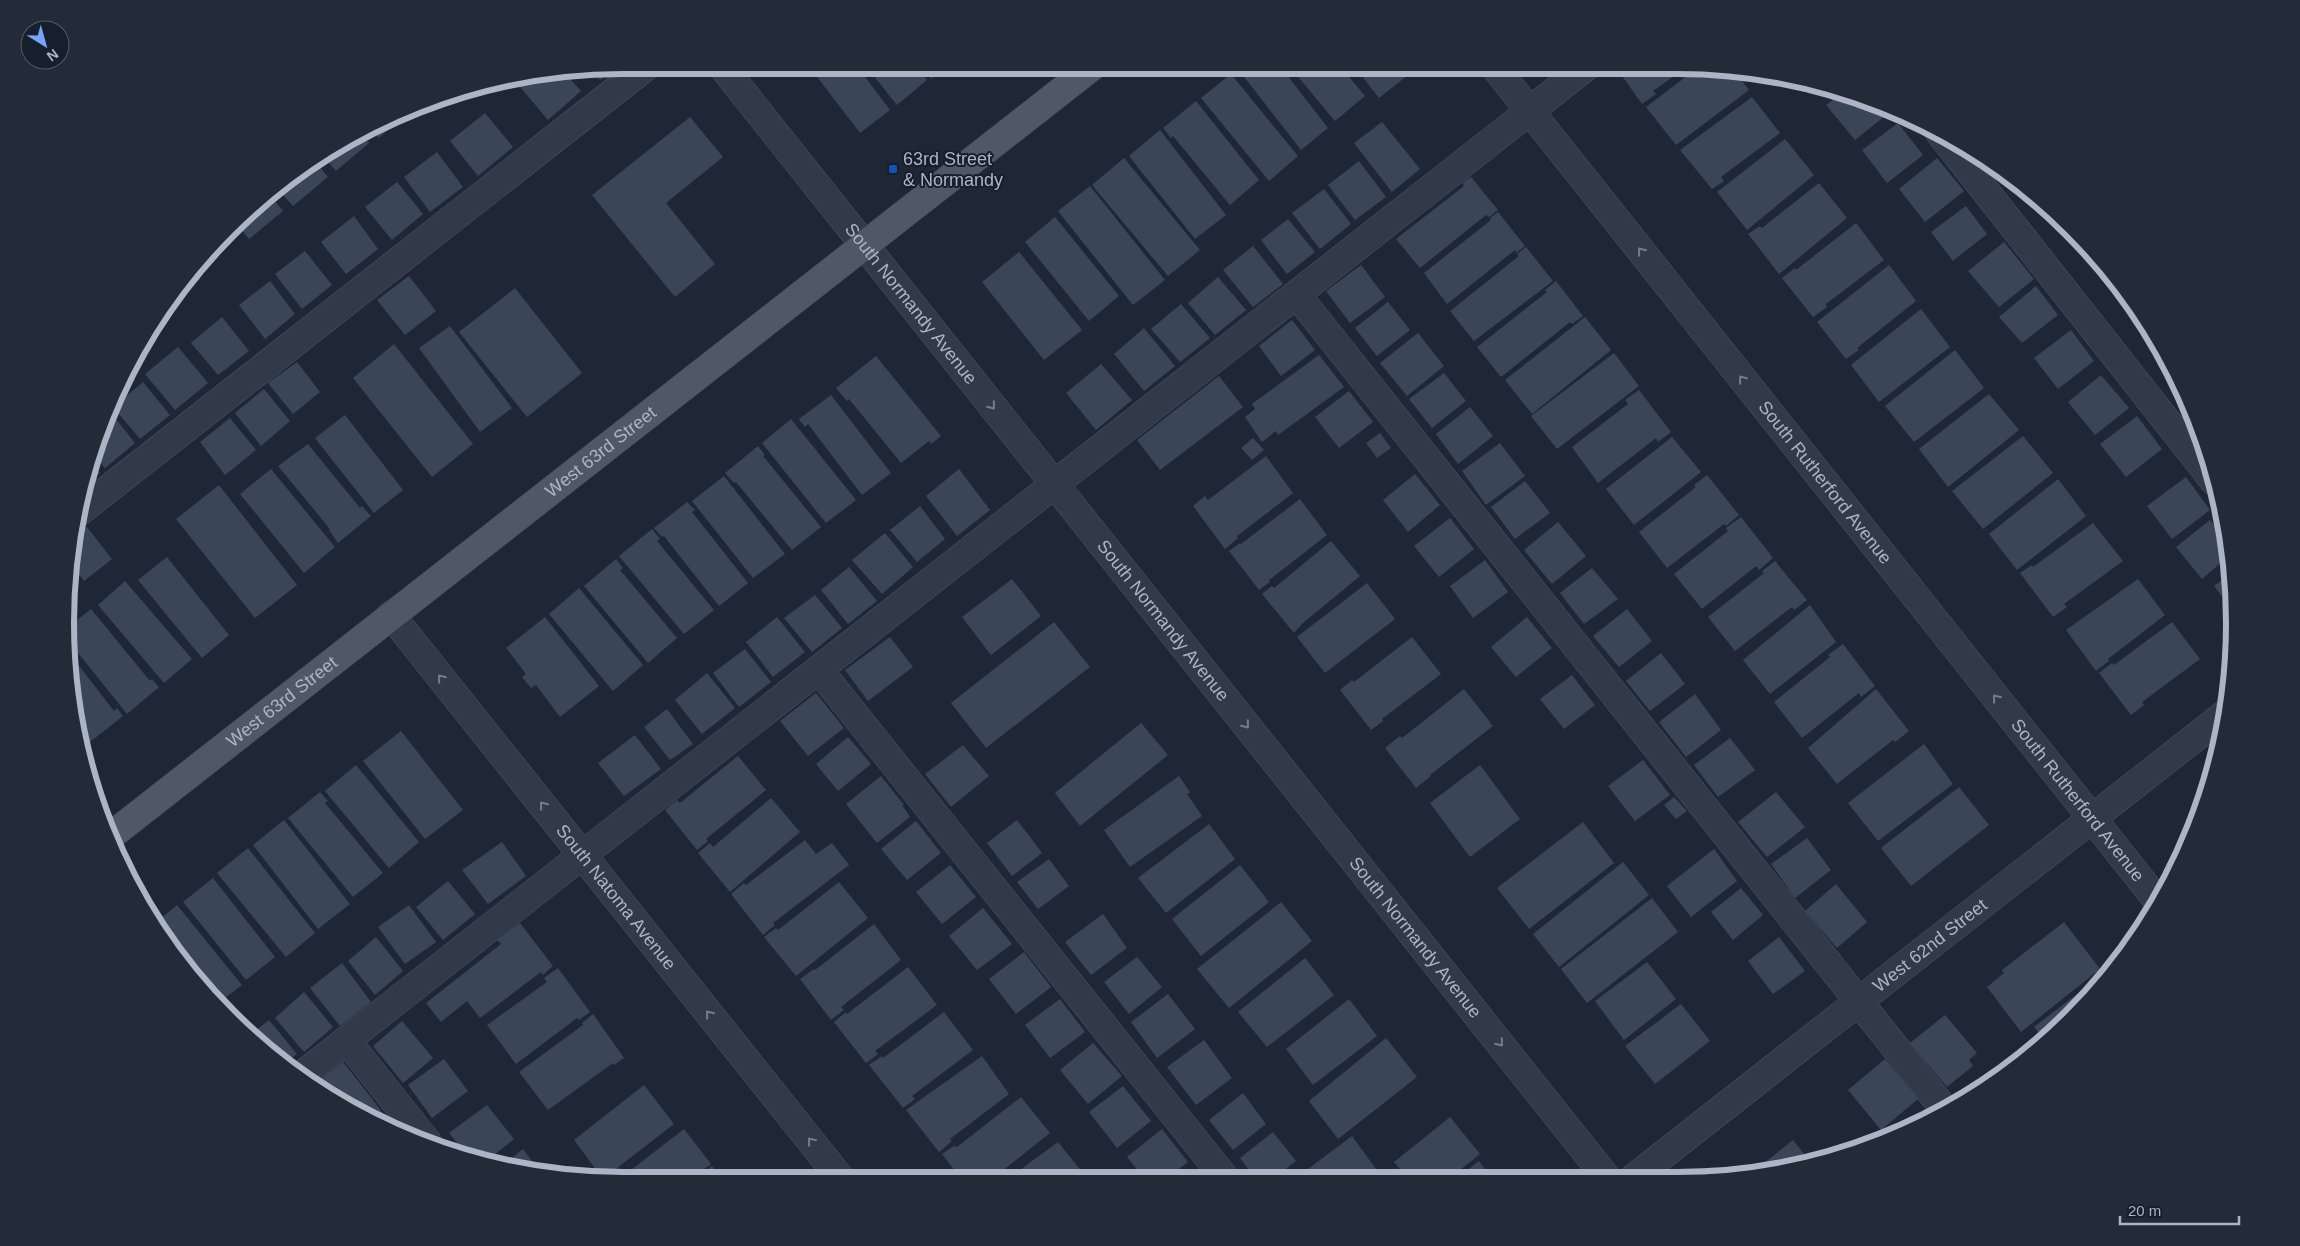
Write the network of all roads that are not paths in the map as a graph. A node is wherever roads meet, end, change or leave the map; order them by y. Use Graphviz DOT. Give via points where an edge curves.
graph roads {
  1 [pos="637,74"];
  2 [pos="729,74"];
  3 [pos="1083,74"];
  4 [pos="1500,74"];
  5 [pos="1576,74"];
  6 [pos="1529,110"];
  7 [pos="1950,146"];
  8 [pos="863,245"];
  9 [pos="1297,295"];
  10 [pos="2204,468"];
  11 [pos="1054,485"];
  12 [pos="86,505"];
  13 [pos="391,615"];
  14 [pos="819,670"];
  15 [pos="2218,720"];
  16 [pos="2092,818"];
  17 [pos="116,832"];
  18 [pos="583,855"];
  19 [pos="2154,896"];
  20 [pos="1858,1001"];
  21 [pos="347,1040"];
  22 [pos="306,1071"];
  23 [pos="1941,1105"];
  24 [pos="420,1133"];
  25 [pos="835,1172"];
  26 [pos="1221,1172"];
  27 [pos="1602,1172"];
  28 [pos="1640,1172"];
  1 -- 12 [label="street"];
  2 -- 8 [label="street, South Normandy Avenue"];
  3 -- 8 [label="main road, West 63rd Street"];
  4 -- 6 [label="street, South Rutherford Avenue"];
  5 -- 6 [label="street"];
  6 -- 9 [label="street"];
  16 -- 6 [label="street, South Rutherford Avenue, one-way"];
  7 -- 10 [label="street"];
  8 -- 11 [label="street, South Normandy Avenue, one-way"];
  8 -- 13 [label="main road, West 63rd Street"];
  9 -- 11 [label="street"];
  9 -- 20 [label="street"];
  11 -- 14 [label="street"];
  11 -- 27 [label="street, South Normandy Avenue, one-way"];
  13 -- 17 [label="main road, West 63rd Street"];
  18 -- 13 [label="street, South Natoma Avenue, one-way"];
  14 -- 18 [label="street"];
  14 -- 26 [label="street"];
  15 -- 16 [label="street, West 62nd Street"];
  16 -- 19 [label="street, South Rutherford Avenue"];
  16 -- 20 [label="street, West 62nd Street"];
  18 -- 21 [label="street"];
  25 -- 18 [label="street, South Natoma Avenue, one-way"];
  20 -- 23 [label="street"];
  20 -- 28 [label="street, West 62nd Street"];
  21 -- 22 [label="street"];
  21 -- 24 [label="street"];
}
